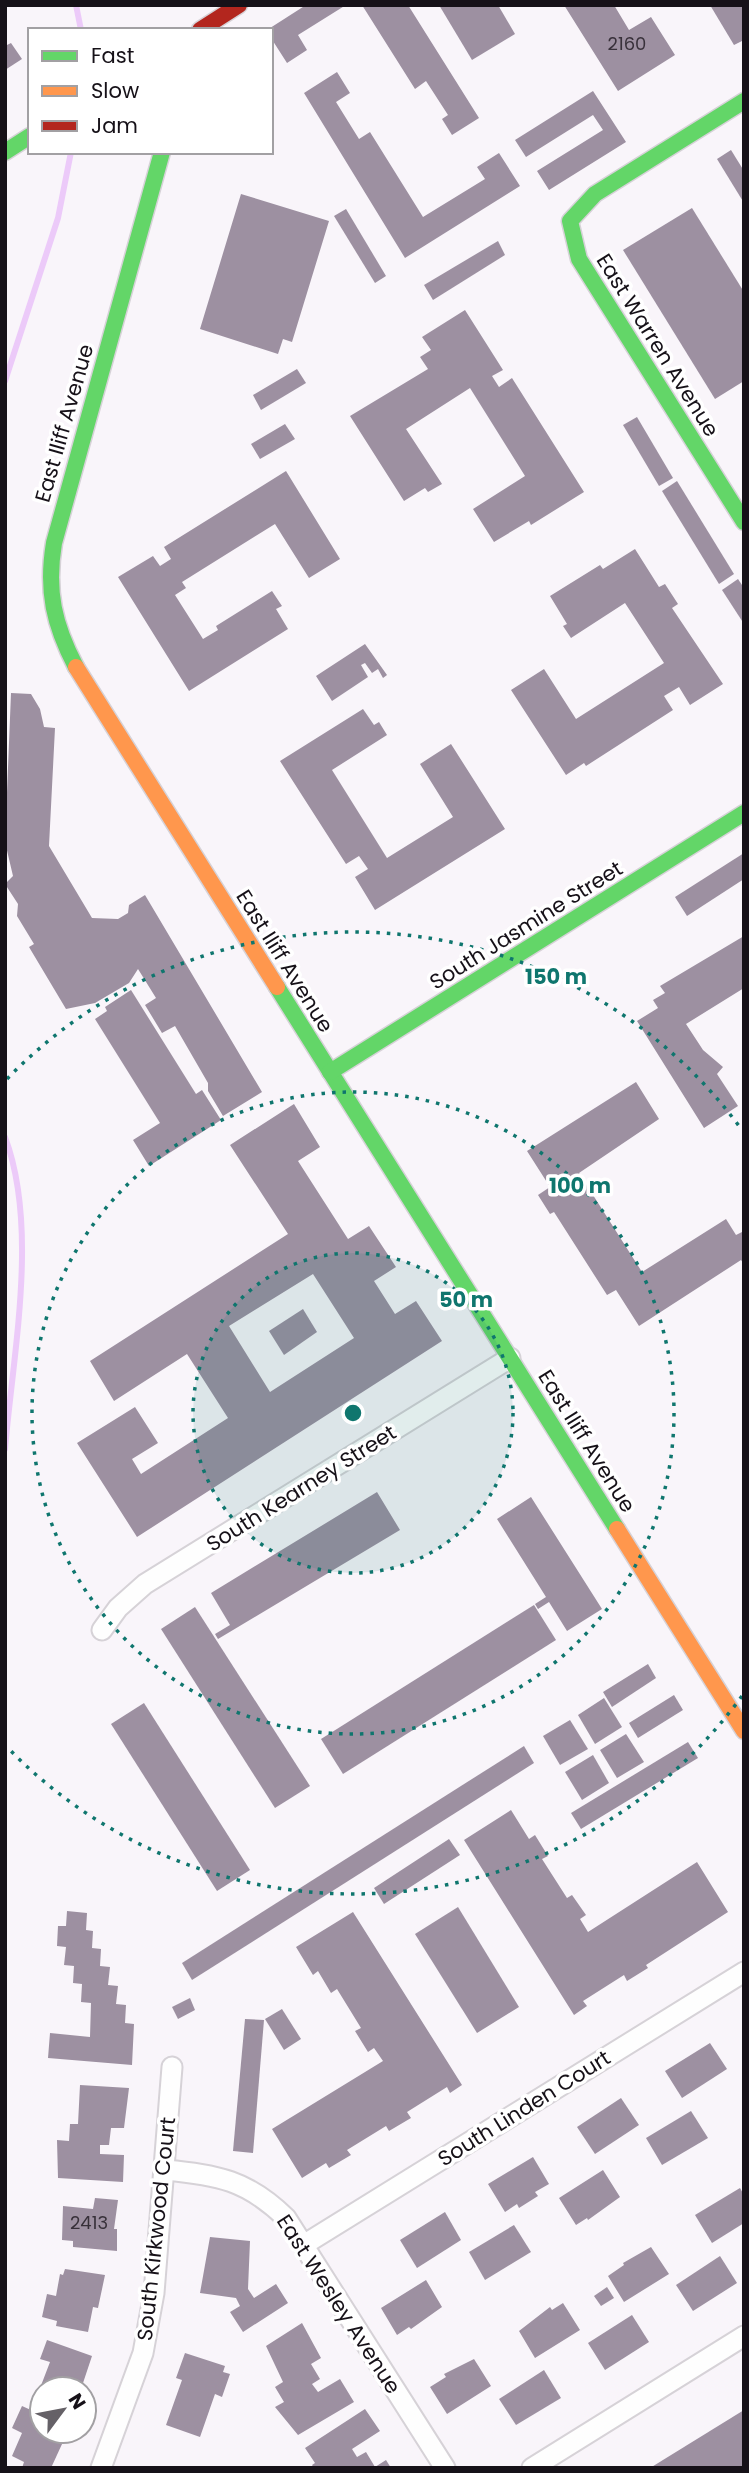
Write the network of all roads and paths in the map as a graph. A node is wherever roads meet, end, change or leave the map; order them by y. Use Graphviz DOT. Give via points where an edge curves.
graph roads {
  1 [pos="239,5"];
  2 [pos="203,28"];
  3 [pos="744,101"];
  4 [pos="27,138"];
  5 [pos="5,152"];
  6 [pos="148,154"];
  7 [pos="161,154"];
  8 [pos="153,185"];
  9 [pos="744,523"];
  10 [pos="744,813"];
  11 [pos="330,1072"];
  12 [pos="510,1358"];
  13 [pos="102,1630"];
  14 [pos="744,1731"];
  15 [pos="744,1972"];
  16 [pos="172,2067"];
  17 [pos="164,2170"];
  18 [pos="305,2244"];
  19 [pos="744,2336"];
  20 [pos="101,2468"];
  21 [pos="445,2468"];
  22 [pos="532,2468"];
  1 -- 2 [label="street"];
  3 -- 9 [label="street, East Warren Avenue" via="594,194 570,221 579,259"];
  4 -- 5 [label="street"];
  6 -- 8 [label="street"];
  7 -- 8 [label="street, East Iliff Avenue"];
  8 -- 11 [label="street, East Iliff Avenue" via="58,520 48,570 51,615 76,667"];
  10 -- 11 [label="street, South Jasmine Street"];
  11 -- 12 [label="street, East Iliff Avenue"];
  12 -- 13 [label="street, South Kearney Street" via="145,1584"];
  12 -- 14 [label="street, East Iliff Avenue"];
  15 -- 18 [label="street, South Linden Court"];
  16 -- 17 [label="street, South Kirkwood Court"];
  17 -- 18 [label="street, East Wesley Avenue" via="214,2174 264,2196"];
  17 -- 20 [label="street, South Kirkwood Court" via="143,2353"];
  18 -- 21 [label="street, East Wesley Avenue"];
  19 -- 22 [label="street"];
}
